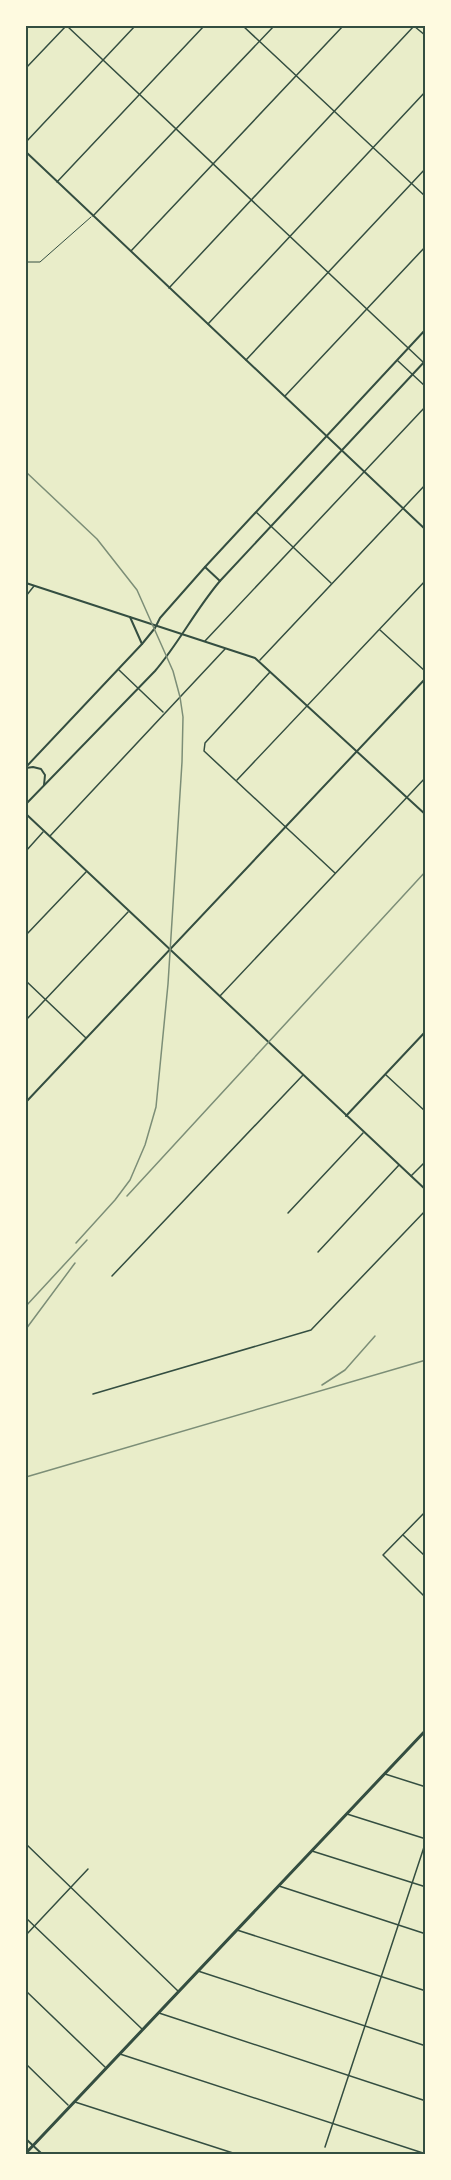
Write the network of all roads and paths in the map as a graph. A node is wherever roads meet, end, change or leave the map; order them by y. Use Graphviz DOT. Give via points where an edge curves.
graph roads {
  1 [pos="67,26"];
  2 [pos="135,26"];
  3 [pos="204,26"];
  4 [pos="243,26"];
  5 [pos="274,26"];
  6 [pos="343,26"];
  7 [pos="414,26"];
  8 [pos="426,36"];
  9 [pos="259,40"];
  10 [pos="103,60"];
  11 [pos="26,68"];
  12 [pos="296,75"];
  13 [pos="426,90"];
  14 [pos="140,94"];
  15 [pos="334,111"];
  16 [pos="176,129"];
  17 [pos="26,142"];
  18 [pos="372,147"];
  19 [pos="26,152"];
  20 [pos="213,163"];
  21 [pos="426,168"];
  22 [pos="57,182"];
  23 [pos="411,184"];
  24 [pos="426,197"];
  25 [pos="251,200"];
  26 [pos="93,216"];
  27 [pos="290,236"];
  28 [pos="426,246"];
  29 [pos="130,251"];
  30 [pos="26,262"];
  31 [pos="328,273"];
  32 [pos="169,288"];
  33 [pos="367,309"];
  34 [pos="207,324"];
  35 [pos="426,329"];
  36 [pos="408,348"];
  37 [pos="397,360"];
  38 [pos="246,361"];
  39 [pos="424,361"];
  40 [pos="412,374"];
  41 [pos="426,387"];
  42 [pos="284,397"];
  43 [pos="426,406"];
  44 [pos="326,436"];
  45 [pos="341,450"];
  46 [pos="364,472"];
  47 [pos="426,484"];
  48 [pos="403,508"];
  49 [pos="255,512"];
  50 [pos="270,526"];
  51 [pos="426,530"];
  52 [pos="293,547"];
  53 [pos="205,567"];
  54 [pos="426,580"];
  55 [pos="220,581"];
  56 [pos="26,583"];
  57 [pos="332,584"];
  58 [pos="34,586"];
  59 [pos="26,596"];
  60 [pos="130,617"];
  61 [pos="157,625"];
  62 [pos="379,629"];
  63 [pos="182,633"];
  64 [pos="204,641"];
  65 [pos="141,644"];
  66 [pos="226,648"];
  67 [pos="259,661"];
  68 [pos="118,669"];
  69 [pos="270,672"];
  70 [pos="426,672"];
  71 [pos="426,678"];
  72 [pos="138,688"];
  73 [pos="307,706"];
  74 [pos="165,713"];
  75 [pos="357,752"];
  76 [pos="26,768"];
  77 [pos="426,777"];
  78 [pos="237,781"];
  79 [pos="44,785"];
  80 [pos="407,797"];
  81 [pos="26,804"];
  82 [pos="26,814"];
  83 [pos="426,815"];
  84 [pos="286,827"];
  85 [pos="44,832"];
  86 [pos="49,837"];
  87 [pos="26,851"];
  88 [pos="86,872"];
  89 [pos="335,873"];
  90 [pos="129,911"];
  91 [pos="26,935"];
  92 [pos="170,950"];
  93 [pos="26,981"];
  94 [pos="219,997"];
  95 [pos="45,999"];
  96 [pos="26,1020"];
  97 [pos="425,1034"];
  98 [pos="86,1038"];
  99 [pos="385,1074"];
  100 [pos="303,1075"];
  101 [pos="26,1102"];
  102 [pos="426,1112"];
  103 [pos="346,1116"];
  104 [pos="364,1132"];
  105 [pos="426,1161"];
  106 [pos="399,1166"];
  107 [pos="411,1176"];
  108 [pos="426,1190"];
  109 [pos="426,1210"];
  110 [pos="288,1213"];
  111 [pos="318,1252"];
  112 [pos="112,1276"];
  113 [pos="93,1394"];
  114 [pos="426,1511"];
  115 [pos="402,1535"];
  116 [pos="426,1557"];
  117 [pos="426,1598"];
  118 [pos="426,1730"];
  119 [pos="423,1735"];
  120 [pos="384,1774"];
  121 [pos="426,1787"];
  122 [pos="346,1814"];
  123 [pos="426,1840"];
  124 [pos="26,1844"];
  125 [pos="311,1851"];
  126 [pos="88,1869"];
  127 [pos="412,1882"];
  128 [pos="278,1886"];
  129 [pos="71,1887"];
  130 [pos="426,1887"];
  131 [pos="26,1918"];
  132 [pos="398,1925"];
  133 [pos="34,1926"];
  134 [pos="237,1930"];
  135 [pos="426,1934"];
  136 [pos="26,1935"];
  137 [pos="198,1971"];
  138 [pos="381,1976"];
  139 [pos="26,1991"];
  140 [pos="179,1991"];
  141 [pos="426,1991"];
  142 [pos="158,2013"];
  143 [pos="365,2026"];
  144 [pos="142,2030"];
  145 [pos="426,2046"];
  146 [pos="120,2054"];
  147 [pos="26,2064"];
  148 [pos="106,2068"];
  149 [pos="349,2076"];
  150 [pos="74,2101"];
  151 [pos="426,2101"];
  152 [pos="70,2106"];
  153 [pos="333,2124"];
  154 [pos="26,2139"];
  155 [pos="32,2146"];
  156 [pos="326,2147"];
  157 [pos="26,2153"];
  158 [pos="42,2154"];
  159 [pos="236,2154"];
  160 [pos="426,2154"];
  1 -- 10 [label="street"];
  1 -- 11 [label="street"];
  2 -- 10 [label="street"];
  3 -- 14 [label="street"];
  4 -- 9 [label="street"];
  5 -- 9 [label="street"];
  6 -- 12 [label="street"];
  7 -- 8 [label="street"];
  7 -- 15 [label="street"];
  9 -- 12 [label="street"];
  9 -- 16 [label="street"];
  10 -- 14 [label="street"];
  10 -- 17 [label="street"];
  12 -- 15 [label="street"];
  12 -- 20 [label="street"];
  13 -- 18 [label="street"];
  14 -- 16 [label="street"];
  14 -- 22 [label="street"];
  15 -- 18 [label="street"];
  15 -- 25 [label="street"];
  16 -- 20 [label="street"];
  16 -- 26 [label="street"];
  18 -- 23 [label="street"];
  18 -- 27 [label="street"];
  19 -- 22 [label="main road"];
  20 -- 25 [label="street"];
  20 -- 29 [label="street"];
  21 -- 23 [label="street"];
  22 -- 26 [label="main road"];
  23 -- 24 [label="street"];
  23 -- 31 [label="street"];
  25 -- 27 [label="street"];
  25 -- 32 [label="street"];
  26 -- 29 [label="main road"];
  26 -- 30 [label="lane" via="40,262"];
  27 -- 31 [label="street"];
  27 -- 34 [label="street"];
  28 -- 33 [label="street"];
  29 -- 32 [label="main road"];
  31 -- 33 [label="street"];
  31 -- 38 [label="street"];
  32 -- 34 [label="main road"];
  33 -- 36 [label="street"];
  33 -- 42 [label="street"];
  34 -- 38 [label="main road"];
  35 -- 36 [label="main road"];
  36 -- 37 [label="main road"];
  36 -- 39 [label="street"];
  37 -- 40 [label="street"];
  37 -- 44 [label="main road"];
  38 -- 42 [label="main road"];
  39 -- 40 [label="main road"];
  40 -- 41 [label="street"];
  40 -- 45 [label="main road"];
  42 -- 44 [label="main road"];
  43 -- 46 [label="street"];
  44 -- 45 [label="main road"];
  44 -- 49 [label="main road"];
  45 -- 46 [label="main road"];
  45 -- 50 [label="main road"];
  46 -- 48 [label="main road"];
  46 -- 52 [label="street"];
  47 -- 48 [label="street"];
  48 -- 51 [label="main road"];
  48 -- 57 [label="street"];
  49 -- 50 [label="street"];
  49 -- 53 [label="main road"];
  50 -- 52 [label="street"];
  50 -- 55 [label="main road"];
  52 -- 57 [label="street"];
  52 -- 64 [label="street"];
  53 -- 55 [label="main road"];
  53 -- 61 [label="main road"];
  54 -- 62 [label="street"];
  55 -- 63 [label="main road"];
  56 -- 58 [label="main road"];
  57 -- 67 [label="street"];
  58 -- 59 [label="street"];
  58 -- 60 [label="main road"];
  60 -- 61 [label="main road"];
  60 -- 65 [label="main road"];
  61 -- 63 [label="main road"];
  61 -- 65 [label="main road"];
  62 -- 70 [label="street"];
  62 -- 73 [label="street"];
  63 -- 64 [label="main road"];
  63 -- 72 [label="main road"];
  64 -- 66 [label="main road"];
  65 -- 68 [label="main road"];
  66 -- 67 [label="main road"];
  66 -- 74 [label="street"];
  67 -- 69 [label="main road"];
  68 -- 72 [label="street"];
  68 -- 76 [label="main road"];
  69 -- 73 [label="main road"];
  69 -- 78 [label="street" via="203,745"];
  71 -- 75 [label="main road"];
  72 -- 74 [label="street"];
  72 -- 79 [label="main road"];
  73 -- 75 [label="main road"];
  73 -- 78 [label="street"];
  74 -- 86 [label="street"];
  75 -- 80 [label="main road"];
  75 -- 84 [label="main road"];
  76 -- 79 [label="main road" via="41,769"];
  77 -- 80 [label="street"];
  78 -- 84 [label="street"];
  79 -- 81 [label="main road"];
  80 -- 83 [label="main road"];
  80 -- 89 [label="street"];
  82 -- 85 [label="main road"];
  84 -- 89 [label="street"];
  84 -- 92 [label="main road"];
  85 -- 86 [label="main road"];
  85 -- 87 [label="street"];
  86 -- 88 [label="main road"];
  88 -- 90 [label="main road"];
  88 -- 91 [label="street"];
  89 -- 94 [label="street"];
  90 -- 92 [label="main road"];
  90 -- 95 [label="street"];
  92 -- 94 [label="main road"];
  92 -- 98 [label="main road"];
  93 -- 95 [label="street"];
  94 -- 100 [label="main road"];
  95 -- 96 [label="street"];
  95 -- 98 [label="street"];
  97 -- 99 [label="main road"];
  98 -- 101 [label="main road"];
  99 -- 102 [label="street"];
  99 -- 103 [label="main road"];
  100 -- 103 [label="main road"];
  100 -- 112 [label="street"];
  103 -- 104 [label="main road"];
  104 -- 106 [label="main road"];
  104 -- 110 [label="street"];
  105 -- 107 [label="street"];
  106 -- 107 [label="main road"];
  106 -- 111 [label="street"];
  107 -- 108 [label="main road"];
  109 -- 113 [label="street" via="311,1330"];
  114 -- 115 [label="street"];
  115 -- 116 [label="street"];
  115 -- 117 [label="street" via="383,1554 384,1558"];
  118 -- 119 [label="main road"];
  119 -- 120 [label="main road"];
  120 -- 121 [label="street"];
  120 -- 122 [label="main road"];
  122 -- 123 [label="street"];
  122 -- 125 [label="main road"];
  123 -- 127 [label="street"];
  124 -- 129 [label="street"];
  125 -- 127 [label="street"];
  125 -- 128 [label="main road"];
  126 -- 129 [label="street"];
  127 -- 130 [label="street"];
  127 -- 132 [label="street"];
  128 -- 132 [label="street"];
  128 -- 134 [label="main road"];
  129 -- 133 [label="street"];
  129 -- 140 [label="street"];
  131 -- 133 [label="street"];
  132 -- 135 [label="street"];
  132 -- 138 [label="street"];
  133 -- 136 [label="street"];
  133 -- 144 [label="street"];
  134 -- 137 [label="main road"];
  134 -- 138 [label="street"];
  137 -- 140 [label="main road"];
  137 -- 143 [label="street"];
  138 -- 141 [label="street"];
  138 -- 143 [label="street"];
  139 -- 148 [label="street"];
  140 -- 142 [label="main road"];
  142 -- 144 [label="main road"];
  142 -- 149 [label="street"];
  143 -- 145 [label="street"];
  143 -- 149 [label="street"];
  144 -- 146 [label="main road"];
  146 -- 148 [label="main road"];
  146 -- 153 [label="street"];
  147 -- 152 [label="street"];
  148 -- 150 [label="main road"];
  149 -- 151 [label="street"];
  149 -- 153 [label="street"];
  150 -- 152 [label="main road"];
  150 -- 159 [label="street"];
  152 -- 155 [label="main road"];
  153 -- 156 [label="street"];
  153 -- 160 [label="street"];
  154 -- 155 [label="main road"];
  155 -- 157 [label="main road"];
  155 -- 158 [label="main road"];
}
